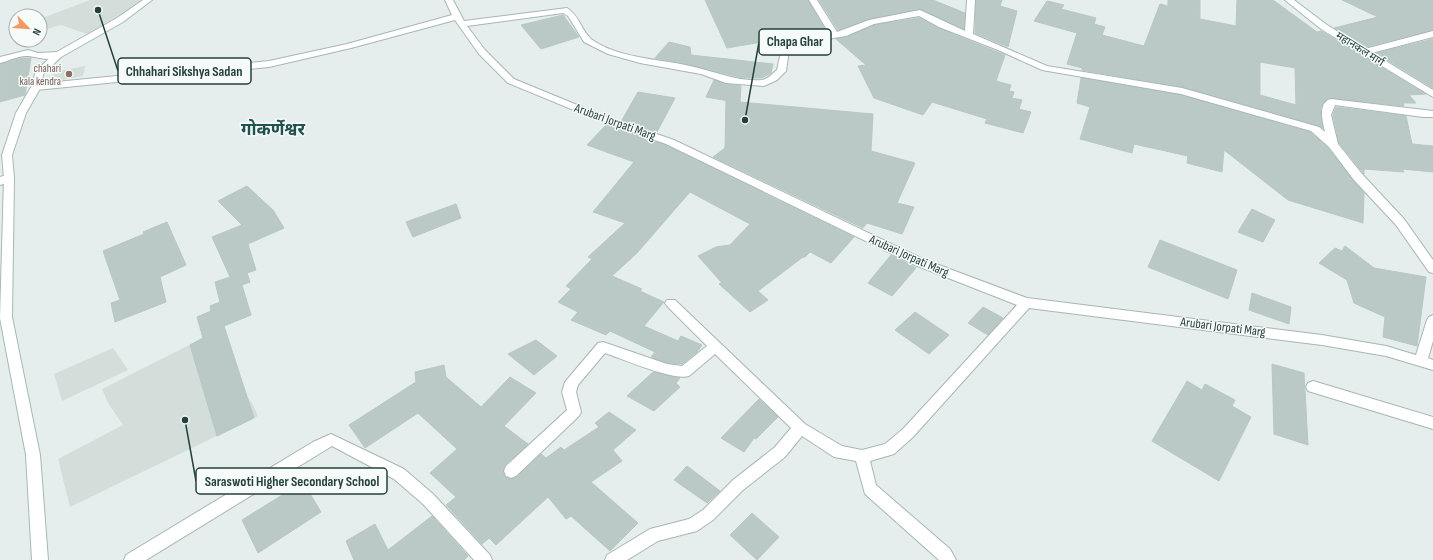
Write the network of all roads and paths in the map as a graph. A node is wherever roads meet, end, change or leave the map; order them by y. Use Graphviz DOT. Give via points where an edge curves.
graph roads {
  1 [pos="148,0"];
  2 [pos="449,0"];
  3 [pos="813,0"];
  4 [pos="971,0"];
  5 [pos="1289,0"];
  6 [pos="458,20"];
  7 [pos="1433,34"];
  8 [pos="836,35"];
  9 [pos="969,36"];
  10 [pos="1364,52"];
  11 [pos="58,55"];
  12 [pos="0,60"];
  13 [pos="36,87"];
  14 [pos="1433,94"];
  15 [pos="1433,114"];
  16 [pos="1333,146"];
  17 [pos="5,179"];
  18 [pos="1433,269"];
  19 [pos="671,303"];
  20 [pos="1026,303"];
  21 [pos="3,318"];
  22 [pos="1433,320"];
  23 [pos="716,346"];
  24 [pos="1427,362"];
  25 [pos="1312,387"];
  26 [pos="1433,423"];
  27 [pos="800,428"];
  28 [pos="862,456"];
  29 [pos="511,471"];
  30 [pos="40,560"];
  31 [pos="132,560"];
  32 [pos="484,560"];
  33 [pos="613,560"];
  34 [pos="948,560"];
  1 -- 11 [label="street" via="120,20"];
  2 -- 6 [label="street, Arubari Jorpati Marg"];
  3 -- 8 [label="street"];
  4 -- 9 [label="street"];
  5 -- 10 [label="street, महानकल मार्ग" via="1324,27"];
  6 -- 8 [label="street" via="564,10 571,14 587,40 611,52 704,72 726,80 764,83 781,71 785,48 789,44"];
  6 -- 13 [label="street" via="269,64"];
  6 -- 20 [label="street, Arubari Jorpati Marg" via="482,52 511,81 596,116 670,142 919,262"];
  7 -- 10 [label="street"];
  8 -- 9 [label="street" via="883,20 920,13"];
  9 -- 16 [label="street" via="1046,68 1182,91 1315,129"];
  10 -- 14 [label="street, महानकल मार्ग"];
  11 -- 12 [label="street" via="37,56 28,53"];
  11 -- 13 [label="street" via="39,73"];
  13 -- 17 [label="street" via="21,113 7,155"];
  15 -- 16 [label="street" via="1331,102 1326,115"];
  16 -- 18 [label="street" via="1400,222"];
  17 -- 21 [label="street"];
  19 -- 23 [label="street"];
  20 -- 24 [label="street, Arubari Jorpati Marg" via="1322,340 1386,351"];
  20 -- 28 [label="street" via="908,433 889,450"];
  21 -- 30 [label="street" via="33,455"];
  22 -- 24 [label="street"];
  23 -- 27 [label="street"];
  23 -- 29 [label="street" via="684,372 667,369 603,347 572,382 569,392 574,412"];
  25 -- 26 [label="street"];
  27 -- 28 [label="street" via="838,452"];
  27 -- 33 [label="street" via="780,452 738,485 708,515 692,526 655,534"];
  28 -- 34 [label="street" via="870,489"];
  31 -- 32 [label="street" via="331,440 399,474 428,499"];
}
